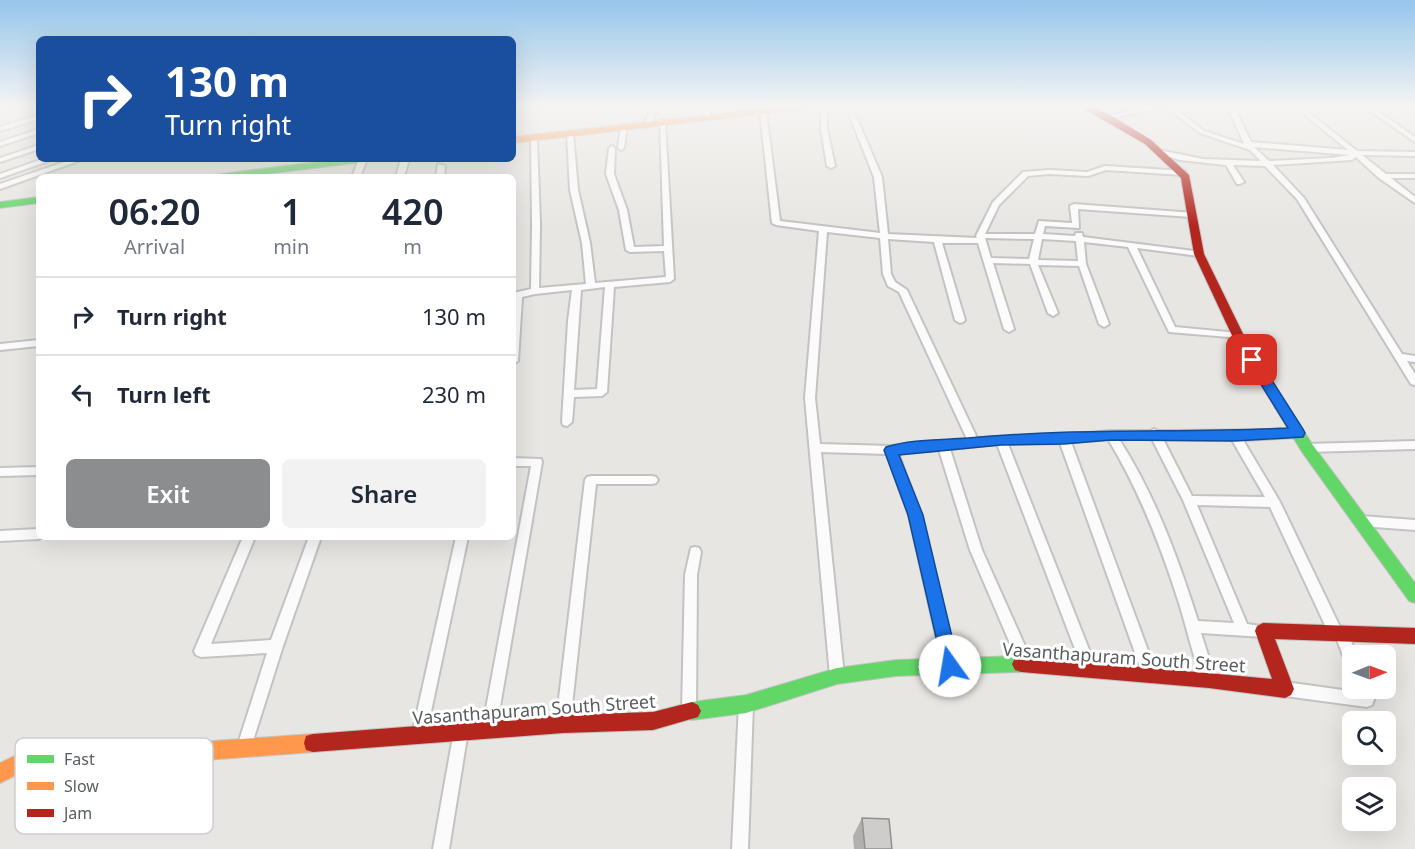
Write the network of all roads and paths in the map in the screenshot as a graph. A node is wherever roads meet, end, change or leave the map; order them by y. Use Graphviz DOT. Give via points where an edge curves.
graph roads {
  1 [pos="1249,146"];
  2 [pos="534,147"];
  3 [pos="571,147"];
  4 [pos="658,147"];
  5 [pos="767,147"];
  6 [pos="827,147"];
  7 [pos="865,147"];
  8 [pos="1154,147"];
  9 [pos="1258,147"];
  10 [pos="1347,147"];
  11 [pos="36,148"];
  12 [pos="612,148"];
  13 [pos="1160,152"];
  14 [pos="1355,153"];
  15 [pos="1415,154"];
  16 [pos="0,160"];
  17 [pos="41,162"];
  18 [pos="71,162"];
  19 [pos="315,162"];
  20 [pos="1264,162"];
  21 [pos="297,163"];
  22 [pos="1228,163"];
  23 [pos="441,166"];
  24 [pos="831,166"];
  25 [pos="277,173"];
  26 [pos="1182,173"];
  27 [pos="36,174"];
  28 [pos="37,174"];
  29 [pos="440,174"];
  30 [pos="0,176"];
  31 [pos="1382,176"];
  32 [pos="1415,176"];
  33 [pos="1240,182"];
  34 [pos="0,187"];
  35 [pos="1402,192"];
  36 [pos="1415,193"];
  37 [pos="36,200"];
  38 [pos="1415,201"];
  39 [pos="0,205"];
  40 [pos="1191,214"];
  41 [pos="1076,226"];
  42 [pos="823,229"];
  43 [pos="884,236"];
  44 [pos="1037,237"];
  45 [pos="980,239"];
  46 [pos="1080,239"];
  47 [pos="937,240"];
  48 [pos="1131,245"];
  49 [pos="668,248"];
  50 [pos="1199,254"];
  51 [pos="988,260"];
  52 [pos="1033,262"];
  53 [pos="1082,264"];
  54 [pos="610,285"];
  55 [pos="591,287"];
  56 [pos="577,288"];
  57 [pos="535,291"];
  58 [pos="516,295"];
  59 [pos="1053,313"];
  60 [pos="960,320"];
  61 [pos="1104,324"];
  62 [pos="1009,329"];
  63 [pos="1238,336"];
  64 [pos="36,343"];
  65 [pos="0,347"];
  66 [pos="1401,357"];
  67 [pos="1415,359"];
  68 [pos="1415,382"];
  69 [pos="568,394"];
  70 [pos="567,422"];
  71 [pos="1298,433"];
  72 [pos="1154,434"];
  73 [pos="1111,435"];
  74 [pos="1235,436"];
  75 [pos="1064,439"];
  76 [pos="1001,440"];
  77 [pos="974,442"];
  78 [pos="943,444"];
  79 [pos="1415,445"];
  80 [pos="815,448"];
  81 [pos="1307,448"];
  82 [pos="891,450"];
  83 [pos="516,462"];
  84 [pos="36,471"];
  85 [pos="0,472"];
  86 [pos="652,480"];
  87 [pos="1189,500"];
  88 [pos="1274,502"];
  89 [pos="1361,521"];
  90 [pos="1415,525"];
  91 [pos="36,534"];
  92 [pos="0,536"];
  93 [pos="248,540"];
  94 [pos="314,540"];
  95 [pos="461,540"];
  96 [pos="695,552"];
  97 [pos="1415,596"];
  98 [pos="1193,627"];
  99 [pos="1243,629"];
  100 [pos="1263,631"];
  101 [pos="1339,635"];
  102 [pos="1415,636"];
  103 [pos="1344,645"];
  104 [pos="276,646"];
  105 [pos="1026,663"];
  106 [pos="950,666"];
  107 [pos="1090,670"];
  108 [pos="1150,675"];
  109 [pos="837,676"];
  110 [pos="1209,680"];
  111 [pos="1285,689"];
  112 [pos="1342,697"];
  113 [pos="746,704"];
  114 [pos="689,711"];
  115 [pos="563,724"];
  116 [pos="461,731"];
  117 [pos="489,731"];
  118 [pos="419,735"];
  119 [pos="244,748"];
  120 [pos="213,750"];
  121 [pos="15,766"];
  122 [pos="0,773"];
  123 [pos="441,849"];
  124 [pos="740,849"];
  1 -- 20 [label="street"];
  2 -- 57 [label="street"];
  3 -- 55 [label="street" via="574,190"];
  4 -- 49 [label="street"];
  5 -- 42 [label="street" via="776,223"];
  6 -- 24 [label="street"];
  7 -- 43 [label="street" via="878,177"];
  8 -- 13 [label="main road"];
  9 -- 14 [label="street"];
  10 -- 14 [label="street"];
  11 -- 16 [label="street"];
  12 -- 49 [label="street" via="610,174 623,210 630,250"];
  13 -- 22 [label="street" via="1180,159"];
  13 -- 26 [label="main road"];
  14 -- 15 [label="street"];
  14 -- 20 [label="street" via="1352,158"];
  14 -- 31 [label="street"];
  17 -- 30 [label="street"];
  18 -- 28 [label="street"];
  19 -- 21 [label="main road"];
  20 -- 22 [label="street"];
  20 -- 66 [label="street" via="1300,198"];
  21 -- 25 [label="main road"];
  22 -- 33 [label="street"];
  23 -- 29 [label="street"];
  26 -- 40 [label="main road" via="1186,177"];
  26 -- 45 [label="street" via="1105,168 1088,174 1026,174 996,204"];
  27 -- 34 [label="street"];
  31 -- 32 [label="street"];
  31 -- 35 [label="street"];
  35 -- 36 [label="street"];
  35 -- 38 [label="street"];
  37 -- 39 [label="main road"];
  40 -- 41 [label="street" via="1074,206"];
  40 -- 50 [label="main road"];
  41 -- 44 [label="street" via="1042,223"];
  41 -- 46 [label="street"];
  42 -- 43 [label="street"];
  42 -- 80 [label="street" via="810,398"];
  43 -- 47 [label="street"];
  43 -- 77 [label="street" via="891,284 903,290"];
  44 -- 45 [label="street"];
  44 -- 46 [label="street"];
  44 -- 52 [label="street"];
  45 -- 47 [label="street"];
  45 -- 51 [label="street"];
  46 -- 48 [label="street"];
  46 -- 53 [label="street"];
  47 -- 60 [label="street"];
  48 -- 50 [label="street"];
  48 -- 63 [label="street" via="1172,330"];
  49 -- 54 [label="street" via="670,279"];
  50 -- 63 [label="main road"];
  51 -- 52 [label="street"];
  51 -- 62 [label="street"];
  52 -- 53 [label="street"];
  52 -- 59 [label="street"];
  53 -- 61 [label="street"];
  54 -- 55 [label="street"];
  54 -- 69 [label="street" via="602,392"];
  55 -- 56 [label="street"];
  56 -- 57 [label="street"];
  56 -- 69 [label="street"];
  57 -- 58 [label="street"];
  63 -- 71 [label="main road"];
  64 -- 65 [label="street"];
  66 -- 67 [label="street"];
  66 -- 68 [label="street"];
  69 -- 70 [label="street"];
  71 -- 74 [label="street"];
  71 -- 81 [label="main road"];
  72 -- 73 [label="street"];
  72 -- 74 [label="street"];
  72 -- 87 [label="street"];
  73 -- 75 [label="street"];
  73 -- 98 [label="street" via="1127,457 1150,505"];
  74 -- 88 [label="street"];
  75 -- 76 [label="street"];
  75 -- 108 [label="street"];
  76 -- 77 [label="street"];
  76 -- 107 [label="street"];
  77 -- 78 [label="street"];
  78 -- 82 [label="street"];
  78 -- 105 [label="street" via="976,550"];
  79 -- 81 [label="street"];
  80 -- 82 [label="street"];
  80 -- 109 [label="street"];
  81 -- 89 [label="main road"];
  82 -- 106 [label="street" via="915,515"];
  83 -- 117 [label="street" via="537,462"];
  84 -- 85 [label="street"];
  86 -- 115 [label="street" via="591,480"];
  87 -- 88 [label="street"];
  87 -- 99 [label="street"];
  88 -- 101 [label="street"];
  89 -- 90 [label="street"];
  89 -- 97 [label="main road"];
  91 -- 92 [label="street"];
  93 -- 104 [label="street" via="201,651"];
  94 -- 104 [label="street"];
  95 -- 118 [label="street"];
  96 -- 114 [label="street" via="691,574"];
  98 -- 99 [label="street"];
  98 -- 110 [label="street"];
  99 -- 100 [label="street"];
  100 -- 101 [label="main road"];
  100 -- 111 [label="main road"];
  101 -- 102 [label="main road"];
  101 -- 103 [label="street"];
  104 -- 119 [label="street"];
  105 -- 106 [label="main road, Vasanthapuram South Street"];
  105 -- 107 [label="main road, Vasanthapuram South Street"];
  106 -- 109 [label="main road, Vasanthapuram South Street"];
  107 -- 108 [label="main road, Vasanthapuram South Street"];
  108 -- 110 [label="main road, Vasanthapuram South Street"];
  109 -- 113 [label="main road, Vasanthapuram South Street"];
  110 -- 111 [label="main road, Vasanthapuram South Street"];
  111 -- 112 [label="street"];
  113 -- 114 [label="main road, Vasanthapuram South Street"];
  113 -- 124 [label="street"];
  114 -- 115 [label="main road, Vasanthapuram South Street" via="653,721"];
  115 -- 117 [label="main road, Vasanthapuram South Street"];
  116 -- 117 [label="main road, Vasanthapuram South Street"];
  116 -- 118 [label="main road, Vasanthapuram South Street"];
  116 -- 123 [label="street"];
  118 -- 119 [label="main road, Vasanthapuram South Street"];
  119 -- 120 [label="main road, Vasanthapuram South Street"];
  121 -- 122 [label="main road, Vasanthapuram South Street"];
}
